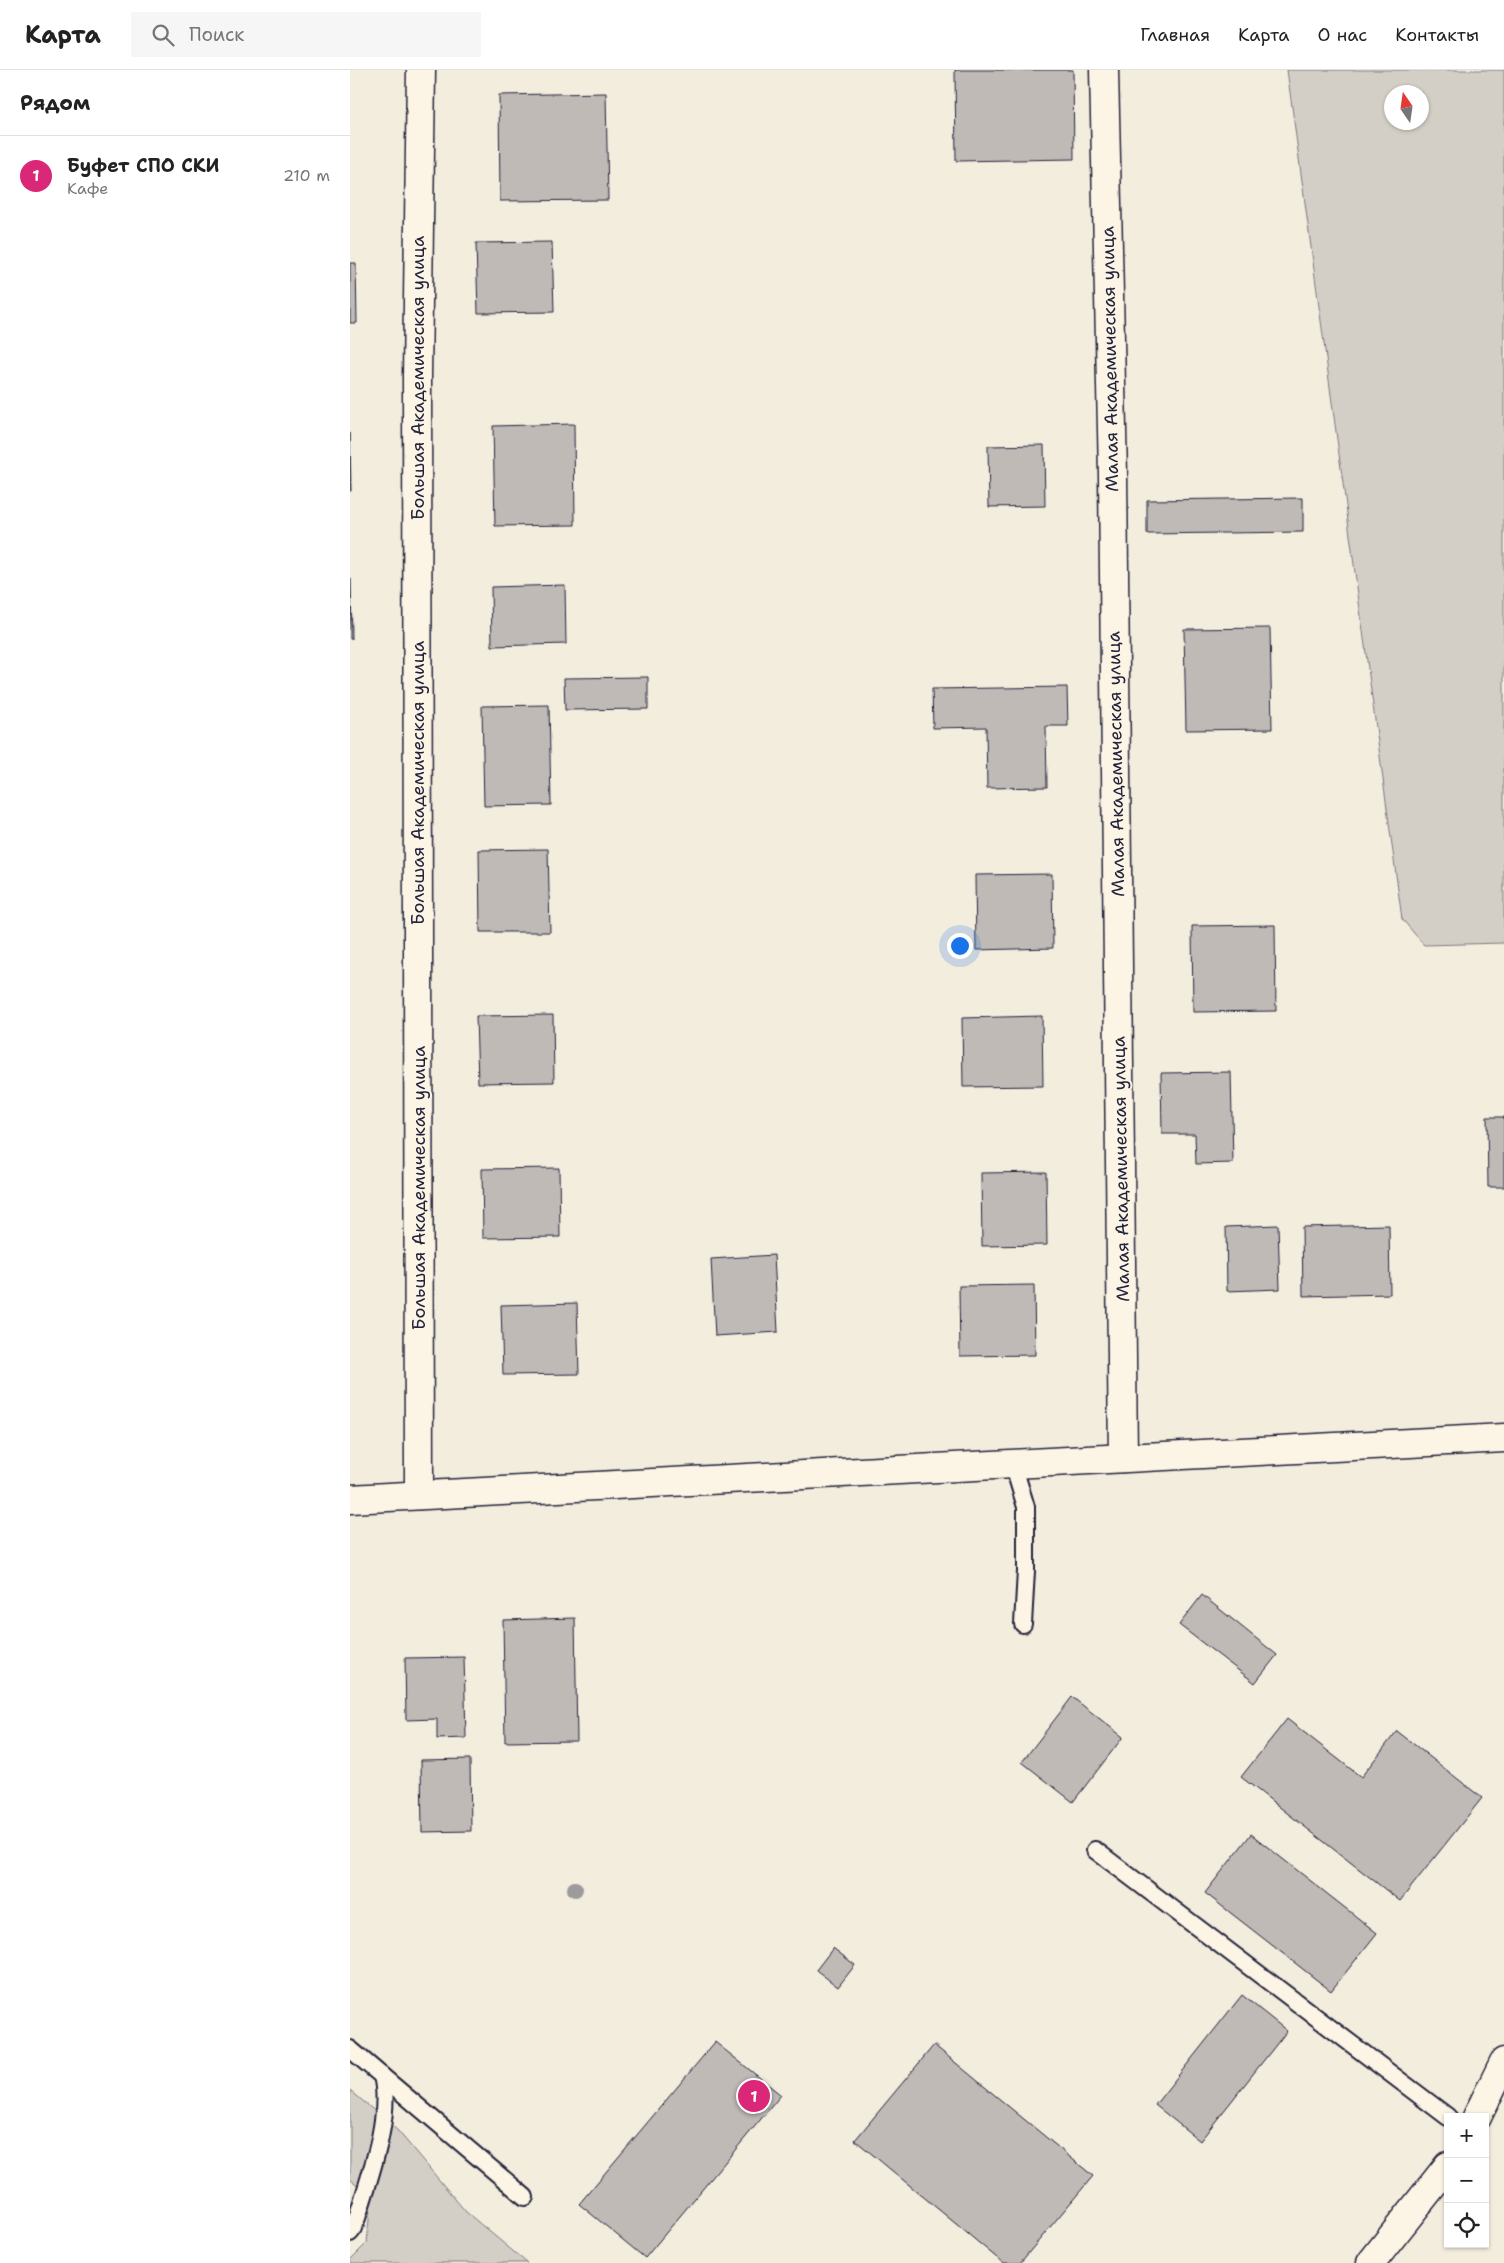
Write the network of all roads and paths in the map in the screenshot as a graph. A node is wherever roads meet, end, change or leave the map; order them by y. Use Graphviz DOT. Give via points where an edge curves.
graph roads {
  1 [pos="421,70"];
  2 [pos="1104,70"];
  3 [pos="1504,1438"];
  4 [pos="1124,1458"];
  5 [pos="1013,1464"];
  6 [pos="419,1496"];
  7 [pos="350,1499"];
  8 [pos="1023,1624"];
  9 [pos="1095,1850"];
  10 [pos="350,2049"];
  11 [pos="1504,2062"];
  12 [pos="382,2076"];
  13 [pos="1478,2113"];
  14 [pos="1444,2114"];
  15 [pos="1444,2171"];
  16 [pos="525,2197"];
  17 [pos="350,2233"];
  18 [pos="1371,2263"];
  1 -- 6 [label="street, Большая Академическая улица" via="417,377"];
  2 -- 4 [label="street, Малая Академическая улица" via="1114,475"];
  3 -- 4 [label="street"];
  4 -- 5 [label="street"];
  5 -- 6 [label="street"];
  5 -- 8 [label="lane" via="1026,1507"];
  6 -- 7 [label="street"];
  9 -- 14 [label="lane"];
  10 -- 12 [label="lane"];
  11 -- 13 [label="street"];
  12 -- 16 [label="lane"];
  12 -- 17 [label="lane" via="385,2089 378,2145"];
  15 -- 18 [label="street"];
}
